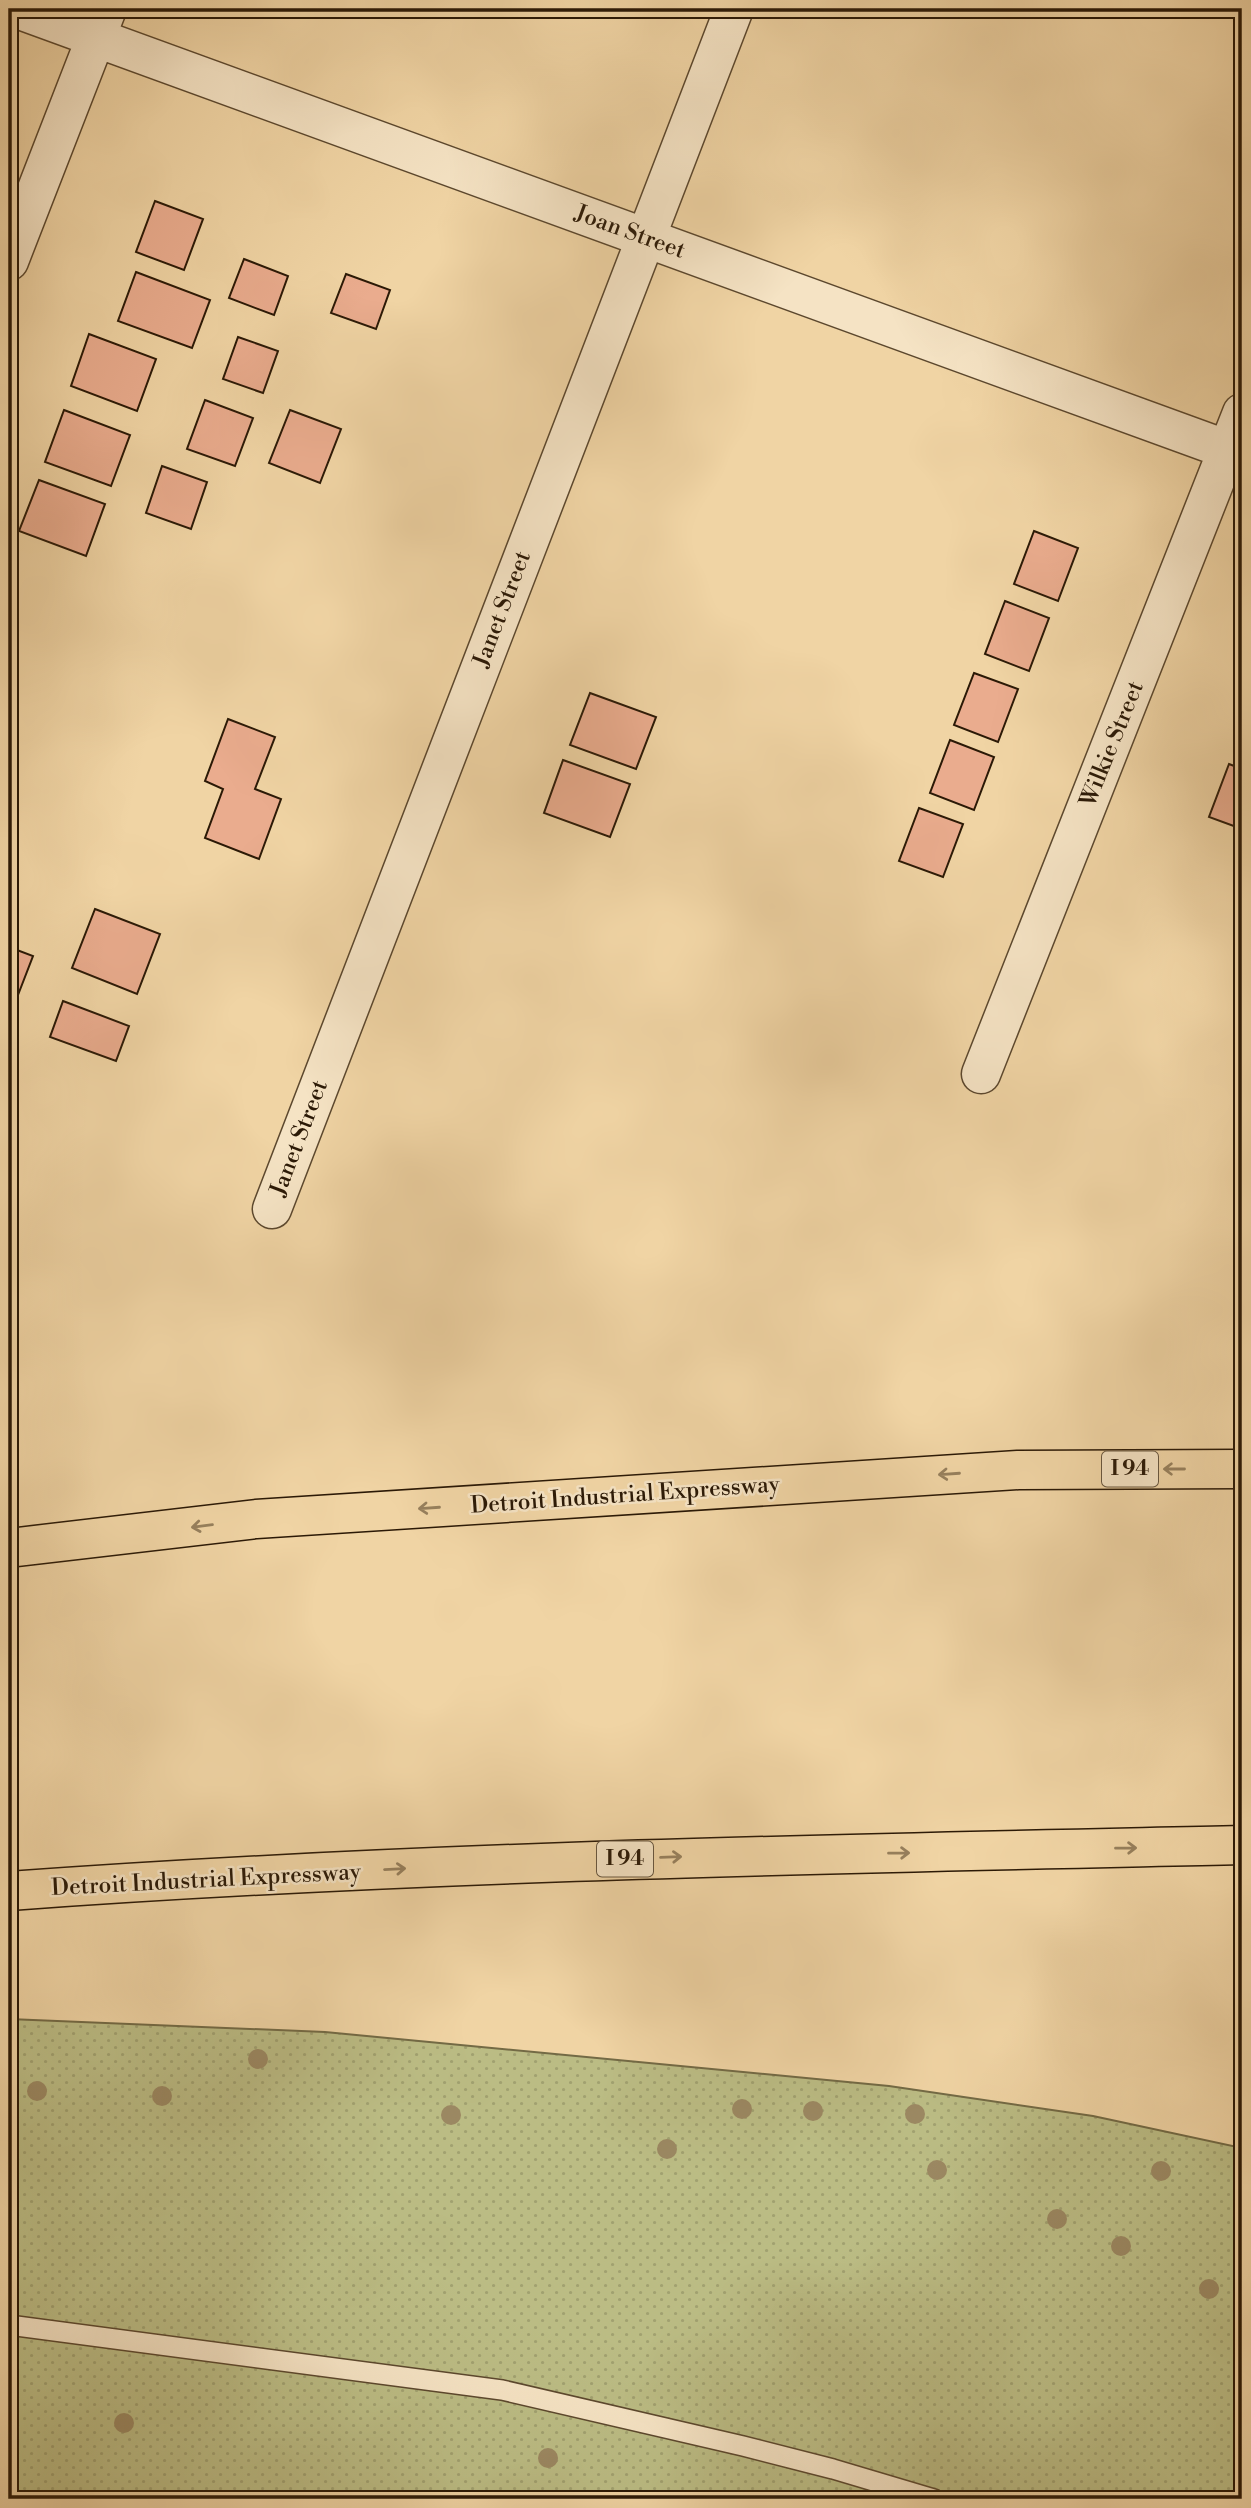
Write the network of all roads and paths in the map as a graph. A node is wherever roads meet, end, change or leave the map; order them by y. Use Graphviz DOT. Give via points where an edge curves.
graph roads {
  1 [pos="17,9"];
  2 [pos="734,9"];
  3 [pos="101,23"];
  4 [pos="645,238"];
  5 [pos="9,261"];
  6 [pos="1242,413"];
  7 [pos="1235,452"];
  8 [pos="981,1074"];
  9 [pos="272,1209"];
  10 [pos="1242,1469"];
  11 [pos="9,1548"];
  12 [pos="1242,1845"];
  13 [pos="9,1891"];
  14 [pos="9,2325"];
  15 [pos="934,2499"];
  1 -- 3 [label="street, Joan Street"];
  2 -- 4 [label="street, Janet Street"];
  3 -- 4 [label="street, Joan Street"];
  3 -- 5 [label="street"];
  4 -- 7 [label="street, Joan Street"];
  4 -- 9 [label="street, Janet Street"];
  6 -- 7 [label="street, Wilkie Street"];
  7 -- 8 [label="street, Wilkie Street"];
  10 -- 11 [label="highway, Detroit Industrial Expressway / I 94, one-way" via="934,1475 256,1520"];
  13 -- 12 [label="highway, Detroit Industrial Expressway / I 94, one-way" via="170,1879 675,1857"];
  14 -- 15 [label="lane" via="502,2390 756,2449"];
}
